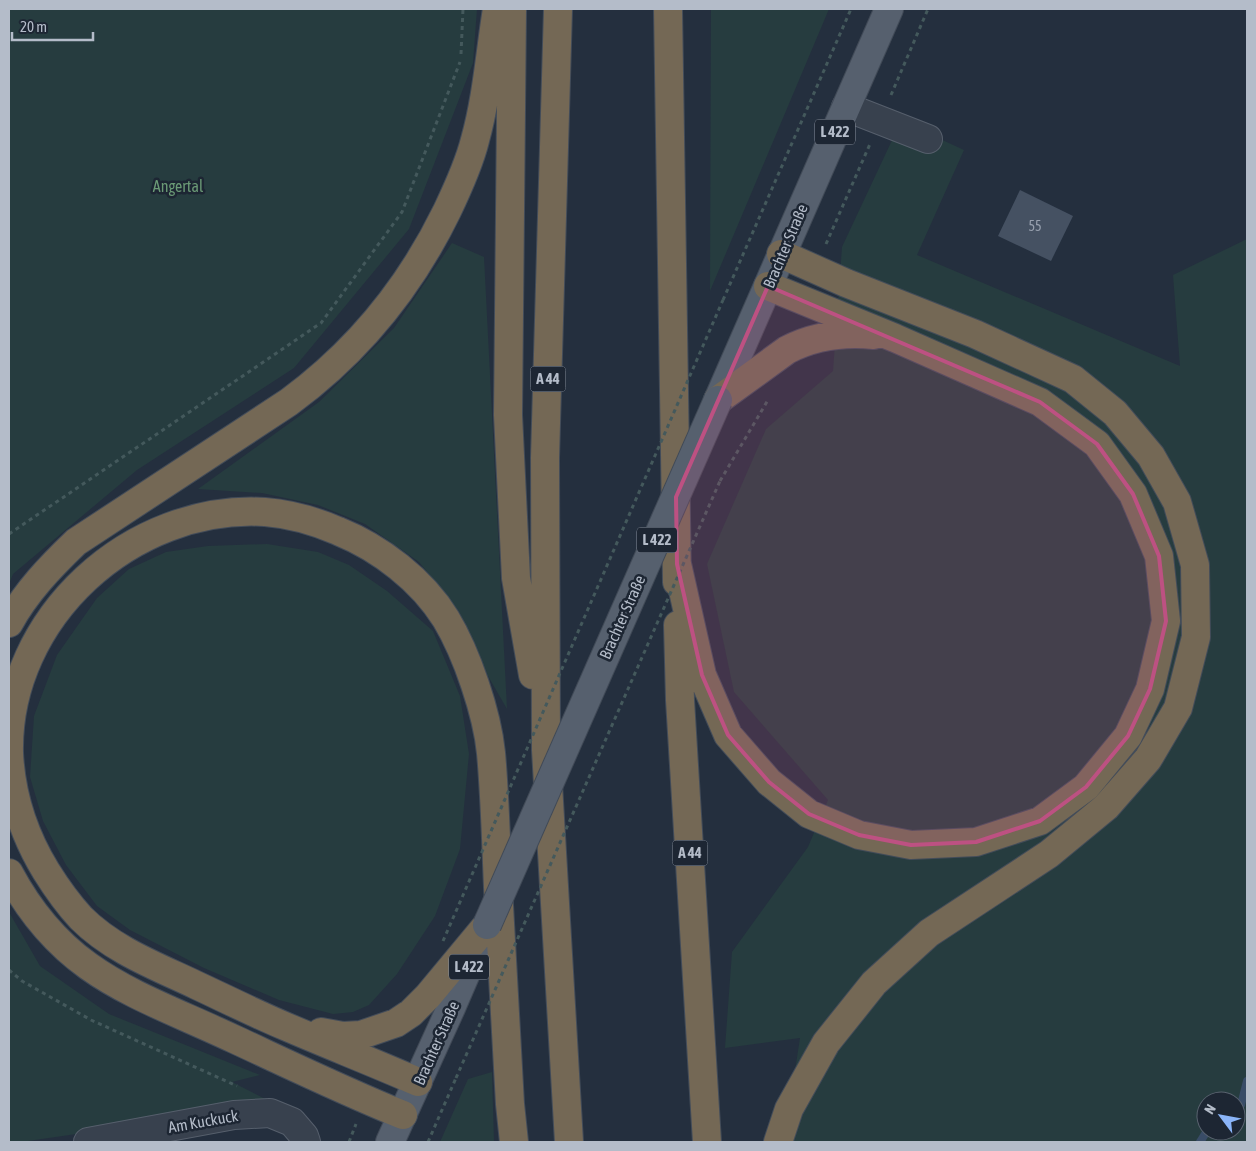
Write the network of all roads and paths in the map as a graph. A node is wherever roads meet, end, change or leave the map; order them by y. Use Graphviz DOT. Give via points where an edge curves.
graph roads {
  1 [pos="463,9"];
  2 [pos="497,9"];
  3 [pos="512,9"];
  4 [pos="558,9"];
  5 [pos="668,9"];
  6 [pos="851,9"];
  7 [pos="889,9"];
  8 [pos="846,107"];
  9 [pos="928,139"];
  10 [pos="781,254"];
  11 [pos="768,286"];
  12 [pos="895,338"];
  13 [pos="718,400"];
  14 [pos="720,481"];
  15 [pos="9,534"];
  16 [pos="677,564"];
  17 [pos="9,623"];
  18 [pos="546,750"];
  19 [pos="9,873"];
  20 [pos="487,925"];
  21 [pos="443,941"];
  22 [pos="9,970"];
  23 [pos="285,1026"];
  24 [pos="418,1082"];
  25 [pos="238,1087"];
  26 [pos="403,1116"];
  27 [pos="88,1142"];
  28 [pos="306,1142"];
  29 [pos="390,1142"];
  30 [pos="428,1142"];
  31 [pos="514,1142"];
  32 [pos="569,1142"];
  33 [pos="707,1142"];
  34 [pos="778,1142"];
  1 -- 15 [label="path" via="460,61 402,212 321,323"];
  2 -- 17 [label="highway" via="475,141 457,191 434,238 378,319 308,388 76,542 32,588"];
  3 -- 18 [label="highway" via="508,415 516,578"];
  4 -- 18 [label="highway, A 44" via="545,458"];
  5 -- 16 [label="highway, A 44"];
  6 -- 21 [label="path, bridge"];
  7 -- 8 [label="main road, Brachter Straße / L 422"];
  8 -- 9 [label="lane"];
  8 -- 10 [label="main road, Brachter Straße / L 422"];
  10 -- 11 [label="main road, Brachter Straße / L 422"];
  10 -- 34 [label="highway" via="975,334 1074,379 1114,414 1151,456 1177,502 1195,565 1196,637 1178,708 1148,759 1106,807 1049,854 929,933 874,983 826,1043 789,1109"];
  11 -- 12 [label="highway"];
  11 -- 13 [label="main road, Brachter Straße / L 422"];
  12 -- 13 [label="highway" via="857,333 798,344"];
  12 -- 16 [label="highway" via="1040,402 1098,444 1133,494 1159,556 1166,621 1150,690 1132,728 1086,788 1040,821 976,842 911,845 859,835 809,814 769,782 728,736 702,674"];
  13 -- 20 [label="main road, Brachter Straße / L 422, bridge"];
  14 -- 30 [label="path, bridge"];
  16 -- 33 [label="highway, A 44" via="680,700"];
  18 -- 32 [label="highway, A 44"];
  19 -- 26 [label="highway" via="49,933 96,972 144,999"];
  20 -- 23 [label="highway" via="428,996 411,1013 386,1028 343,1036"];
  20 -- 24 [label="main road, Brachter Straße / L 422"];
  22 -- 25 [label="path" via="22,981 91,1020"];
  23 -- 24 [label="highway"];
  23 -- 31 [label="highway" via="140,959 108,940 82,919 55,885 24,830 12,779 9,750 16,698 30,658 47,624 74,590 113,556 137,541 196,518 229,513 265,512 318,522 382,554 428,595 446,619 462,650 475,684 491,749"];
  24 -- 26 [label="main road, Brachter Straße / L 422"];
  26 -- 29 [label="main road, Brachter Straße / L 422"];
  27 -- 28 [label="lane, Am Kuckuck" via="234,1114 270,1112 292,1122"];
}
